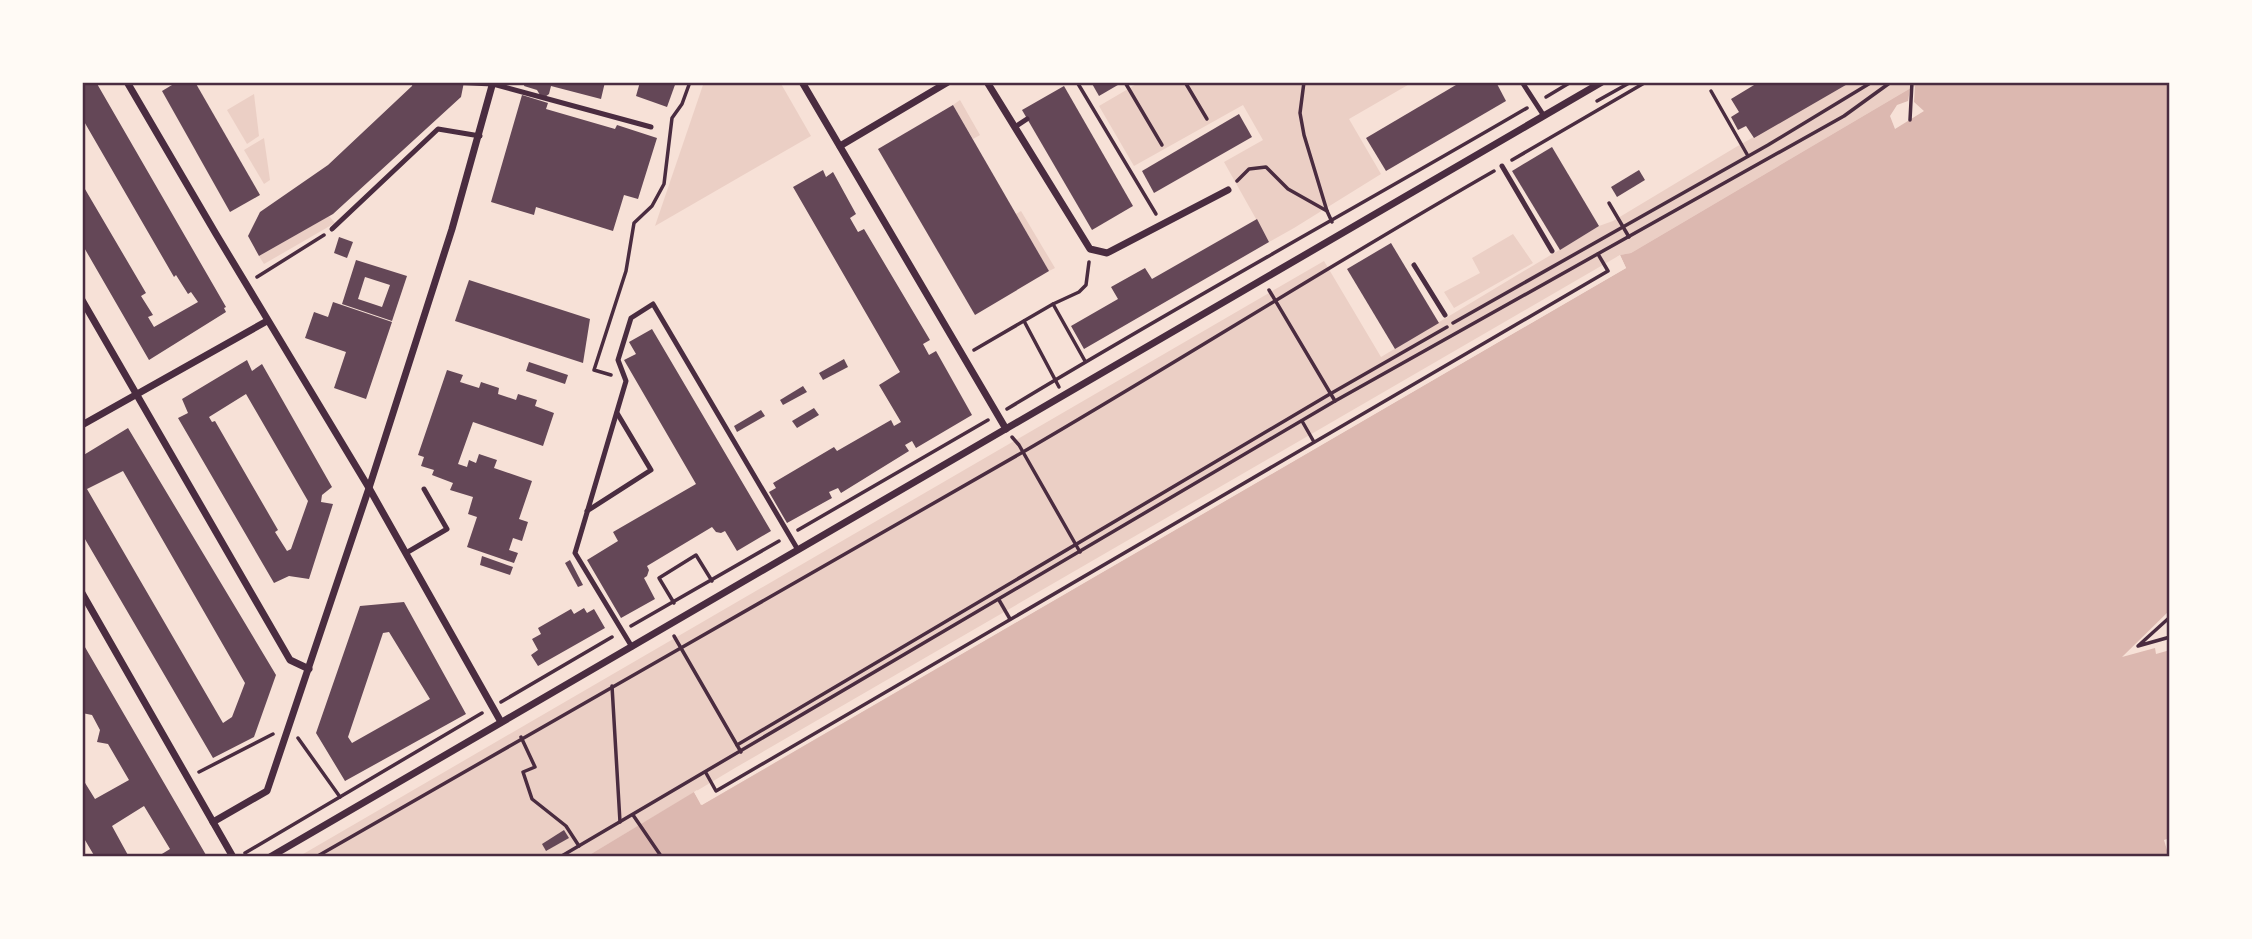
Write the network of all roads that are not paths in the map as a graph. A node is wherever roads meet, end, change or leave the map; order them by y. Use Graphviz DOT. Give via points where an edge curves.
graph roads {
  1 [pos="127,82"];
  2 [pos="448,82"];
  3 [pos="802,82"];
  4 [pos="948,82"];
  5 [pos="987,82"];
  6 [pos="1522,82"];
  7 [pos="1602,82"];
  8 [pos="493,83"];
  9 [pos="1544,116"];
  10 [pos="1027,119"];
  11 [pos="651,127"];
  12 [pos="1015,127"];
  13 [pos="480,136"];
  14 [pos="840,146"];
  15 [pos="1502,166"];
  16 [pos="1228,190"];
  17 [pos="332,229"];
  18 [pos="1552,251"];
  19 [pos="1414,265"];
  20 [pos="82,300"];
  21 [pos="1445,315"];
  22 [pos="267,321"];
  23 [pos="136,396"];
  24 [pos="617,413"];
  25 [pos="82,425"];
  26 [pos="1006,429"];
  27 [pos="369,488"];
  28 [pos="424,489"];
  29 [pos="587,511"];
  30 [pos="798,550"];
  31 [pos="406,553"];
  32 [pos="82,593"];
  33 [pos="632,647"];
  34 [pos="309,670"];
  35 [pos="501,722"];
  36 [pos="213,822"];
  37 [pos="233,857"];
  38 [pos="270,857"];
  1 -- 22 [label="street"];
  2 -- 8 [label="lane"];
  3 -- 14 [label="street"];
  4 -- 14 [label="street"];
  5 -- 12 [label="street"];
  6 -- 9 [label="lane"];
  7 -- 9 [label="street"];
  8 -- 11 [label="lane"];
  8 -- 13 [label="street"];
  9 -- 26 [label="street"];
  10 -- 12 [label="lane"];
  12 -- 16 [label="street" via="1090,249 1107,254"];
  13 -- 17 [label="lane" via="438,129"];
  13 -- 27 [label="street"];
  14 -- 26 [label="street"];
  15 -- 18 [label="lane"];
  19 -- 21 [label="lane"];
  20 -- 23 [label="street"];
  22 -- 23 [label="street"];
  22 -- 27 [label="street"];
  23 -- 25 [label="street"];
  23 -- 34 [label="street" via="290,660"];
  24 -- 29 [label="lane"];
  24 -- 29 [label="lane" via="651,470"];
  24 -- 30 [label="lane" via="626,381 618,360 631,318 653,304"];
  26 -- 30 [label="street"];
  27 -- 31 [label="street"];
  27 -- 34 [label="street"];
  28 -- 31 [label="lane" via="447,530"];
  29 -- 33 [label="lane" via="575,553"];
  30 -- 33 [label="street"];
  31 -- 35 [label="street"];
  32 -- 36 [label="street"];
  33 -- 35 [label="street"];
  34 -- 36 [label="street" via="267,791"];
  35 -- 38 [label="street"];
  36 -- 37 [label="street"];
}
